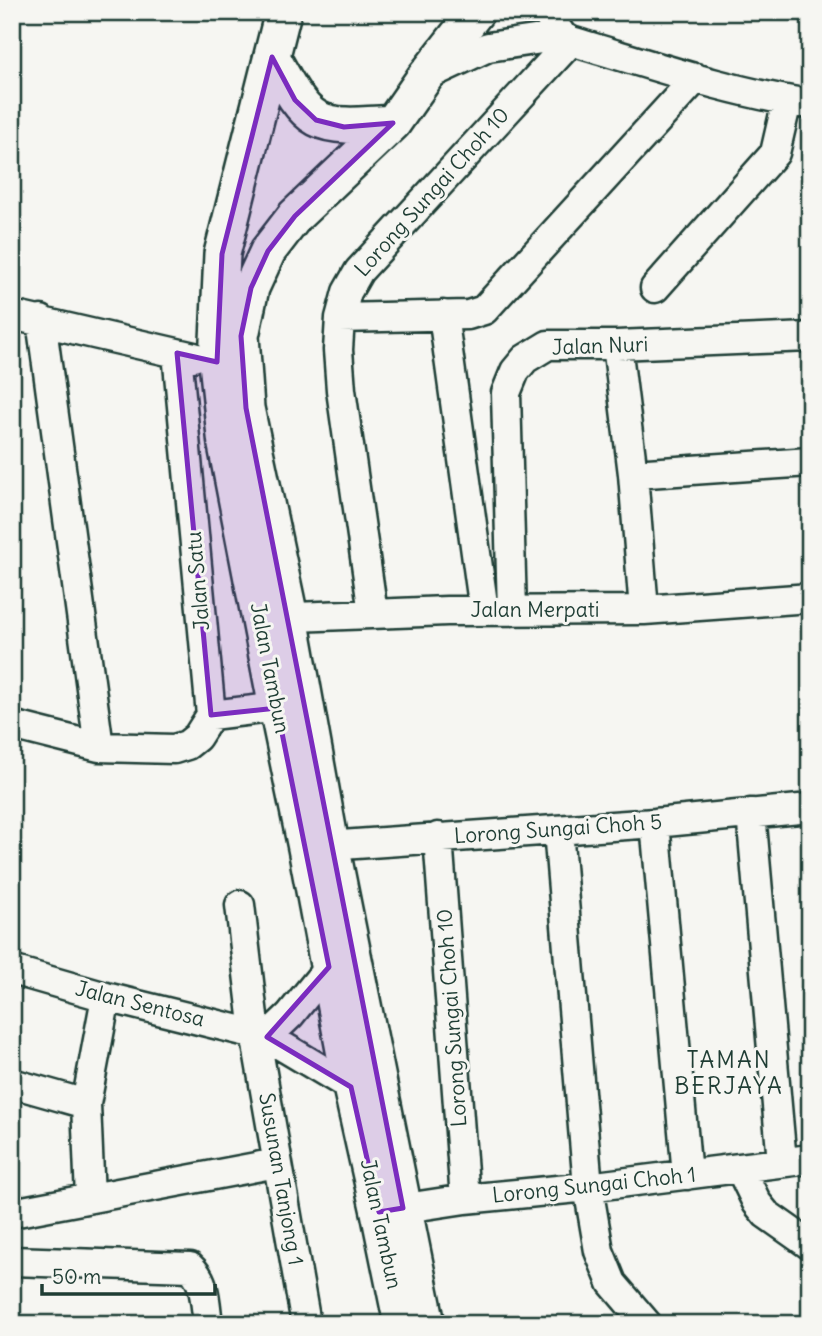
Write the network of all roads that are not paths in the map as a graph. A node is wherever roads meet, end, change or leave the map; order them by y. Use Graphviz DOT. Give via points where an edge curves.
graph roads {
  1 [pos="283,12"];
  2 [pos="476,12"];
  3 [pos="546,12"];
  4 [pos="567,39"];
  5 [pos="272,57"];
  6 [pos="425,77"];
  7 [pos="696,78"];
  8 [pos="799,102"];
  9 [pos="393,122"];
  10 [pos="655,288"];
  11 [pos="12,315"];
  12 [pos="443,316"];
  13 [pos="340,318"];
  14 [pos="41,320"];
  15 [pos="810,337"];
  16 [pos="617,345"];
  17 [pos="177,353"];
  18 [pos="217,362"];
  19 [pos="810,461"];
  20 [pos="633,474"];
  21 [pos="810,597"];
  22 [pos="644,610"];
  23 [pos="484,611"];
  24 [pos="512,611"];
  25 [pos="373,613"];
  26 [pos="275,618"];
  27 [pos="291,706"];
  28 [pos="211,715"];
  29 [pos="12,725"];
  30 [pos="99,747"];
  31 [pos="810,807"];
  32 [pos="751,813"];
  33 [pos="655,823"];
  34 [pos="558,830"];
  35 [pos="438,837"];
  36 [pos="319,846"];
  37 [pos="240,905"];
  38 [pos="330,967"];
  39 [pos="12,970"];
  40 [pos="106,997"];
  41 [pos="261,1035"];
  42 [pos="12,1083"];
  43 [pos="351,1087"];
  44 [pos="86,1104"];
  45 [pos="796,1160"];
  46 [pos="277,1163"];
  47 [pos="740,1168"];
  48 [pos="687,1175"];
  49 [pos="588,1187"];
  50 [pos="90,1198"];
  51 [pos="465,1199"];
  52 [pos="391,1210"];
  53 [pos="12,1213"];
  54 [pos="810,1245"];
  55 [pos="12,1261"];
  56 [pos="208,1324"];
  57 [pos="306,1324"];
  58 [pos="401,1324"];
  59 [pos="427,1324"];
  60 [pos="647,1324"];
  1 -- 5 [label="main road, Jalan Tambun"];
  2 -- 6 [label="main road, Jalan Tambun"];
  3 -- 4 [label="street"];
  4 -- 6 [label="street" via="488,47"];
  4 -- 7 [label="street"];
  4 -- 13 [label="street, Lorong Sungai Choh 10" via="359,271"];
  5 -- 9 [label="main road" via="295,100 316,120 344,127"];
  5 -- 18 [label="main road, Jalan Tambun" via="222,254"];
  6 -- 9 [label="main road, Jalan Tambun"];
  7 -- 8 [label="street"];
  7 -- 12 [label="street" via="484,310"];
  8 -- 10 [label="street" via="775,153"];
  9 -- 26 [label="main road, Jalan Tambun" via="295,216 268,251 251,288 241,336 246,408"];
  11 -- 14 [label="street"];
  12 -- 13 [label="street"];
  12 -- 23 [label="street"];
  13 -- 25 [label="street, Lorong Sungai Choh 10" via="341,390"];
  14 -- 17 [label="street"];
  14 -- 30 [label="street"];
  15 -- 16 [label="street, Jalan Nuri"];
  16 -- 20 [label="street"];
  16 -- 24 [label="street, Jalan Nuri" via="548,345 525,359 506,393"];
  17 -- 18 [label="street"];
  17 -- 28 [label="street, Jalan Satu"];
  18 -- 26 [label="main road, Jalan Tambun" via="226,445"];
  19 -- 20 [label="street"];
  20 -- 22 [label="street"];
  21 -- 22 [label="street, Jalan Merpati"];
  22 -- 24 [label="street, Jalan Merpati"];
  23 -- 24 [label="street, Jalan Merpati"];
  23 -- 25 [label="street, Jalan Merpati"];
  25 -- 26 [label="street, Jalan Merpati"];
  26 -- 27 [label="main road, Jalan Tambun"];
  27 -- 28 [label="street"];
  27 -- 36 [label="main road, Jalan Tambun"];
  28 -- 30 [label="street" via="197,737 174,749"];
  29 -- 30 [label="street"];
  31 -- 32 [label="street, Lorong Sungai Choh 5"];
  32 -- 33 [label="street, Lorong Sungai Choh 5"];
  32 -- 45 [label="street"];
  33 -- 34 [label="street, Lorong Sungai Choh 5"];
  33 -- 48 [label="street"];
  34 -- 35 [label="street, Lorong Sungai Choh 5"];
  34 -- 49 [label="street"];
  35 -- 36 [label="street, Lorong Sungai Choh 5"];
  35 -- 51 [label="street, Lorong Sungai Choh 10"];
  36 -- 38 [label="main road, Jalan Tambun"];
  36 -- 52 [label="main road, Jalan Tambun"];
  37 -- 41 [label="street, Susunan Tanjong 1"];
  38 -- 41 [label="street" via="296,1008"];
  38 -- 43 [label="main road, Jalan Tambun"];
  39 -- 40 [label="street, Jalan Sentosa"];
  40 -- 41 [label="street, Jalan Sentosa"];
  40 -- 44 [label="street"];
  41 -- 43 [label="street, Jalan Sentosa"];
  41 -- 46 [label="street, Susunan Tanjong 1"];
  42 -- 44 [label="street"];
  43 -- 52 [label="main road, Jalan Tambun"];
  44 -- 50 [label="street"];
  45 -- 47 [label="street, Lorong Sungai Choh 1"];
  46 -- 50 [label="street"];
  46 -- 57 [label="street, Susunan Tanjong 1"];
  47 -- 48 [label="street, Lorong Sungai Choh 1"];
  47 -- 54 [label="street" via="766,1214"];
  48 -- 49 [label="street, Lorong Sungai Choh 1"];
  49 -- 51 [label="street, Lorong Sungai Choh 1"];
  49 -- 60 [label="street" via="599,1251 612,1283"];
  50 -- 53 [label="street"];
  51 -- 52 [label="street, Lorong Sungai Choh 1"];
  52 -- 58 [label="main road, Jalan Tambun"];
  52 -- 59 [label="main road, Jalan Tambun"];
  55 -- 56 [label="street" via="190,1267 202,1282"];
}
